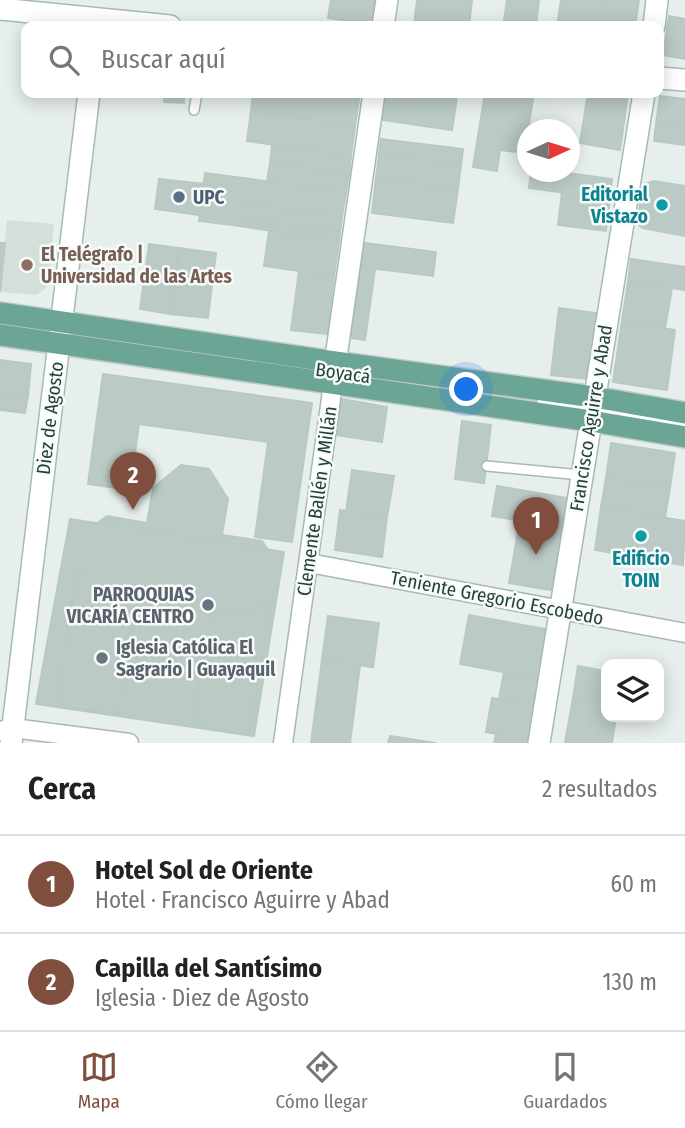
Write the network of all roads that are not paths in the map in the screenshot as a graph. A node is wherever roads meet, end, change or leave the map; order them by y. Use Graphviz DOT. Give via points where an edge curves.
graph roads {
  1 [pos="387,0"];
  2 [pos="657,0"];
  3 [pos="0,9"];
  4 [pos="98,15"];
  5 [pos="133,21"];
  6 [pos="384,21"];
  7 [pos="655,21"];
  8 [pos="664,78"];
  9 [pos="685,80"];
  10 [pos="88,98"];
  11 [pos="196,98"];
  12 [pos="372,98"];
  13 [pos="643,98"];
  14 [pos="194,110"];
  15 [pos="0,313"];
  16 [pos="0,323"];
  17 [pos="60,332"];
  18 [pos="0,335"];
  19 [pos="334,372"];
  20 [pos="593,409"];
  21 [pos="685,413"];
  22 [pos="685,425"];
  23 [pos="685,437"];
  24 [pos="487,466"];
  25 [pos="583,475"];
  26 [pos="309,563"];
  27 [pos="561,610"];
  28 [pos="685,633"];
  29 [pos="6,731"];
  30 [pos="129,743"];
  31 [pos="283,743"];
  32 [pos="538,743"];
  1 -- 6 [label="street"];
  2 -- 7 [label="street"];
  3 -- 4 [label="street"];
  4 -- 5 [label="street"];
  8 -- 9 [label="street"];
  10 -- 17 [label="street, Diez de Agosto"];
  11 -- 14 [label="lane"];
  12 -- 19 [label="street, Clemente Ballén y Millán"];
  13 -- 20 [label="street, Francisco Aguirre y Abad"];
  15 -- 17 [label="main road, Boyacá"];
  16 -- 17 [label="lane, Boyacá"];
  17 -- 18 [label="main road, Boyacá"];
  17 -- 19 [label="main road, Boyacá"];
  17 -- 29 [label="street, Diez de Agosto"];
  19 -- 20 [label="main road, Boyacá"];
  19 -- 26 [label="street, Clemente Ballén y Millán"];
  20 -- 21 [label="main road, Boyacá"];
  20 -- 22 [label="lane, Boyacá"];
  20 -- 23 [label="main road, Boyacá"];
  20 -- 25 [label="street, Francisco Aguirre y Abad"];
  24 -- 25 [label="lane"];
  25 -- 27 [label="street, Francisco Aguirre y Abad"];
  26 -- 27 [label="street, Teniente Gregorio Escobedo"];
  26 -- 31 [label="street, Clemente Ballén y Millán"];
  27 -- 28 [label="street, Teniente Gregorio Escobedo"];
  27 -- 32 [label="street, Francisco Aguirre y Abad"];
  29 -- 30 [label="street"];
}
